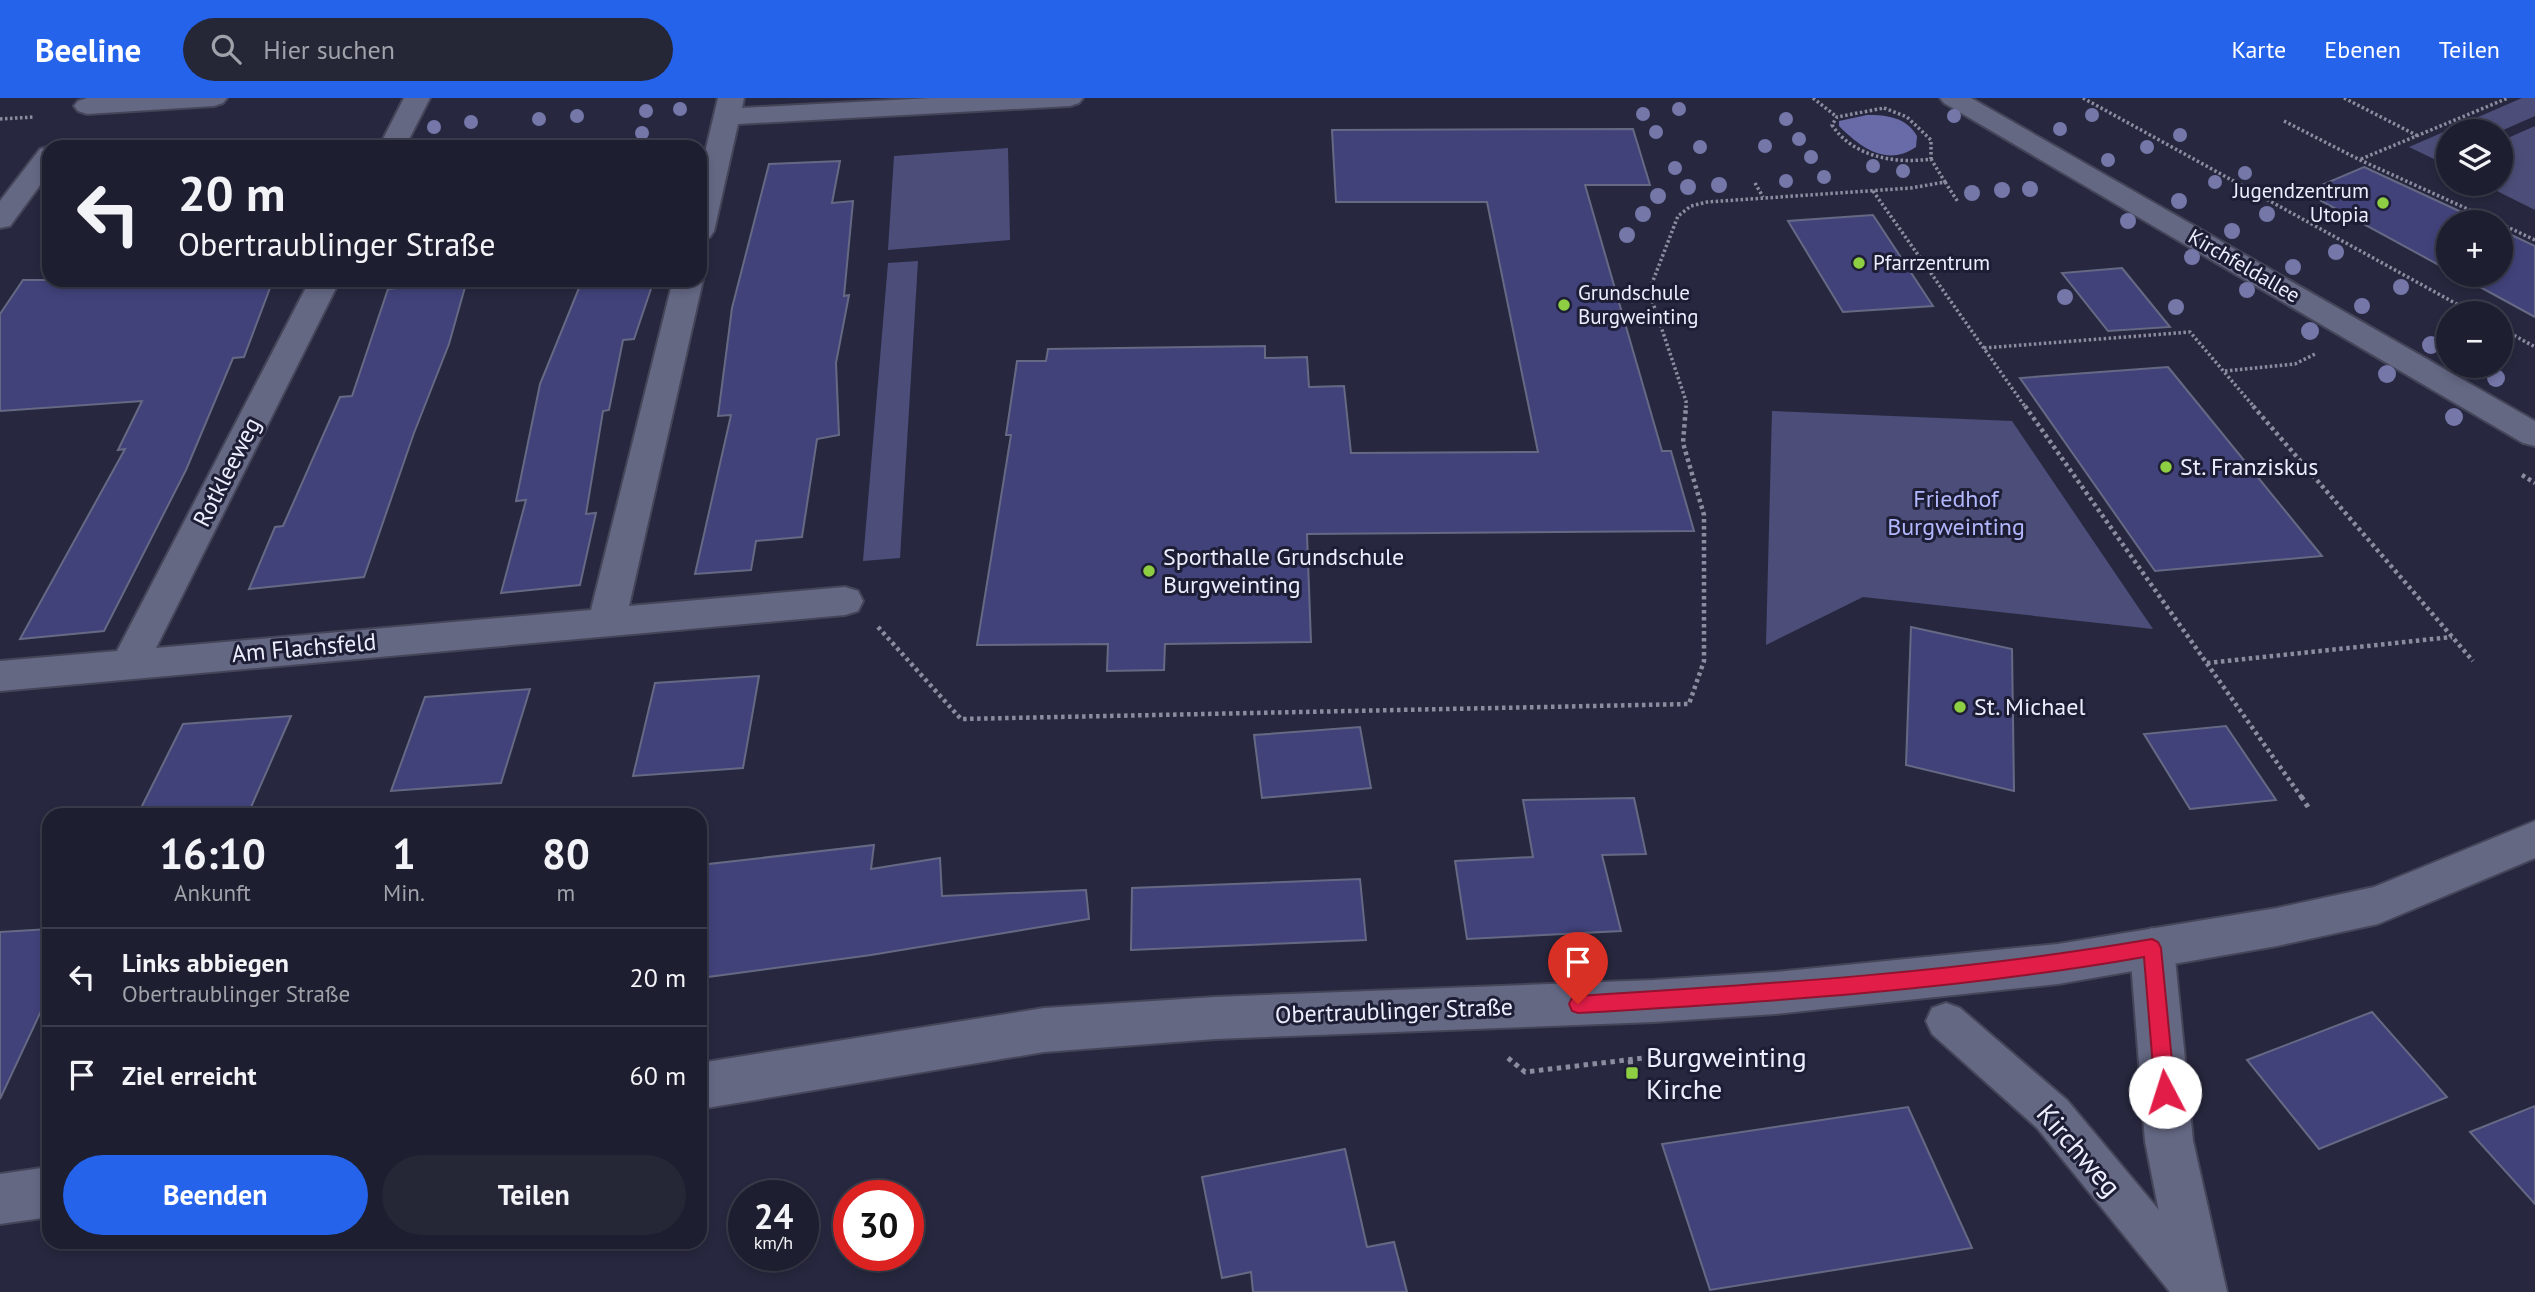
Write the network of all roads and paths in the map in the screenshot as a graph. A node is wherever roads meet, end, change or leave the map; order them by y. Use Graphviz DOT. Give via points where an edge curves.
graph roads {
  1 [pos="214,98"];
  2 [pos="417,98"];
  3 [pos="1055,98"];
  4 [pos="1813,98"];
  5 [pos="1953,98"];
  6 [pos="2083,98"];
  7 [pos="2344,98"];
  8 [pos="2508,98"];
  9 [pos="729,108"];
  10 [pos="1837,117"];
  11 [pos="2284,121"];
  12 [pos="70,128"];
  13 [pos="2418,136"];
  14 [pos="396,140"];
  15 [pos="1931,159"];
  16 [pos="2360,160"];
  17 [pos="42,165"];
  18 [pos="1945,182"];
  19 [pos="1755,183"];
  20 [pos="1872,190"];
  21 [pos="1763,197"];
  22 [pos="707,201"];
  23 [pos="1958,202"];
  24 [pos="2470,210"];
  25 [pos="0,220"];
  26 [pos="2513,230"];
  27 [pos="2535,240"];
  28 [pos="320,287"];
  29 [pos="686,287"];
  30 [pos="2451,301"];
  31 [pos="2359,332"];
  32 [pos="2513,335"];
  33 [pos="2535,347"];
  34 [pos="1984,348"];
  35 [pos="2224,372"];
  36 [pos="2535,435"];
  37 [pos="845,601"];
  38 [pos="607,621"];
  39 [pos="2452,637"];
  40 [pos="2473,661"];
  41 [pos="2206,663"];
  42 [pos="129,664"];
  43 [pos="0,677"];
  44 [pos="2308,807"];
  45 [pos="2535,839"];
  46 [pos="2152,948"];
  47 [pos="1946,1021"];
  48 [pos="1630,1060"];
  49 [pos="1632,1073"];
  50 [pos="707,1085"];
  51 [pos="42,1193"];
  52 [pos="0,1199"];
  53 [pos="2200,1292"];
  1 -- 12 [label="street"];
  2 -- 14 [label="street"];
  3 -- 9 [label="street"];
  4 -- 10 [label="path"];
  5 -- 31 [label="street, Kirchfeldallee"];
  6 -- 30 [label="path"];
  7 -- 13 [label="path"];
  8 -- 13 [label="path"];
  9 -- 22 [label="street"];
  10 -- 15 [label="path" via="1832,125 1836,135 1852,147 1887,159 1915,163"];
  10 -- 15 [label="path" via="1869,109 1894,110 1931,140"];
  11 -- 16 [label="path"];
  13 -- 16 [label="path"];
  15 -- 18 [label="path"];
  16 -- 24 [label="path"];
  17 -- 25 [label="street"];
  18 -- 20 [label="path"];
  18 -- 23 [label="path"];
  19 -- 21 [label="path"];
  20 -- 21 [label="path"];
  20 -- 34 [label="path"];
  21 -- 37 [label="path" via="1699,204 1678,216 1649,291 1686,401 1683,443 1703,515 1704,661 1689,704 961,719 858,606"];
  26 -- 27 [label="path"];
  28 -- 42 [label="street, Rotkleeweg"];
  29 -- 38 [label="street"];
  31 -- 35 [label="path" via="2295,364"];
  31 -- 36 [label="street, Kirchfeldallee"];
  32 -- 33 [label="path"];
  34 -- 35 [label="path" via="2190,332"];
  34 -- 41 [label="path"];
  35 -- 39 [label="path"];
  37 -- 38 [label="street, Am Flachsfeld"];
  38 -- 42 [label="street, Am Flachsfeld"];
  39 -- 40 [label="path"];
  39 -- 41 [label="path"];
  41 -- 44 [label="path"];
  42 -- 43 [label="street, Am Flachsfeld"];
  45 -- 46 [label="street, Obertraublinger Straße" via="2378,905 2277,928"];
  46 -- 50 [label="street, Obertraublinger Straße" via="2058,964 1775,993 1044,1030"];
  46 -- 53 [label="street, Kirchweg" via="2169,1141"];
  47 -- 53 [label="street, Kirchweg" via="2052,1114"];
  48 -- 49 [label="path"];
  51 -- 52 [label="street"];
}
